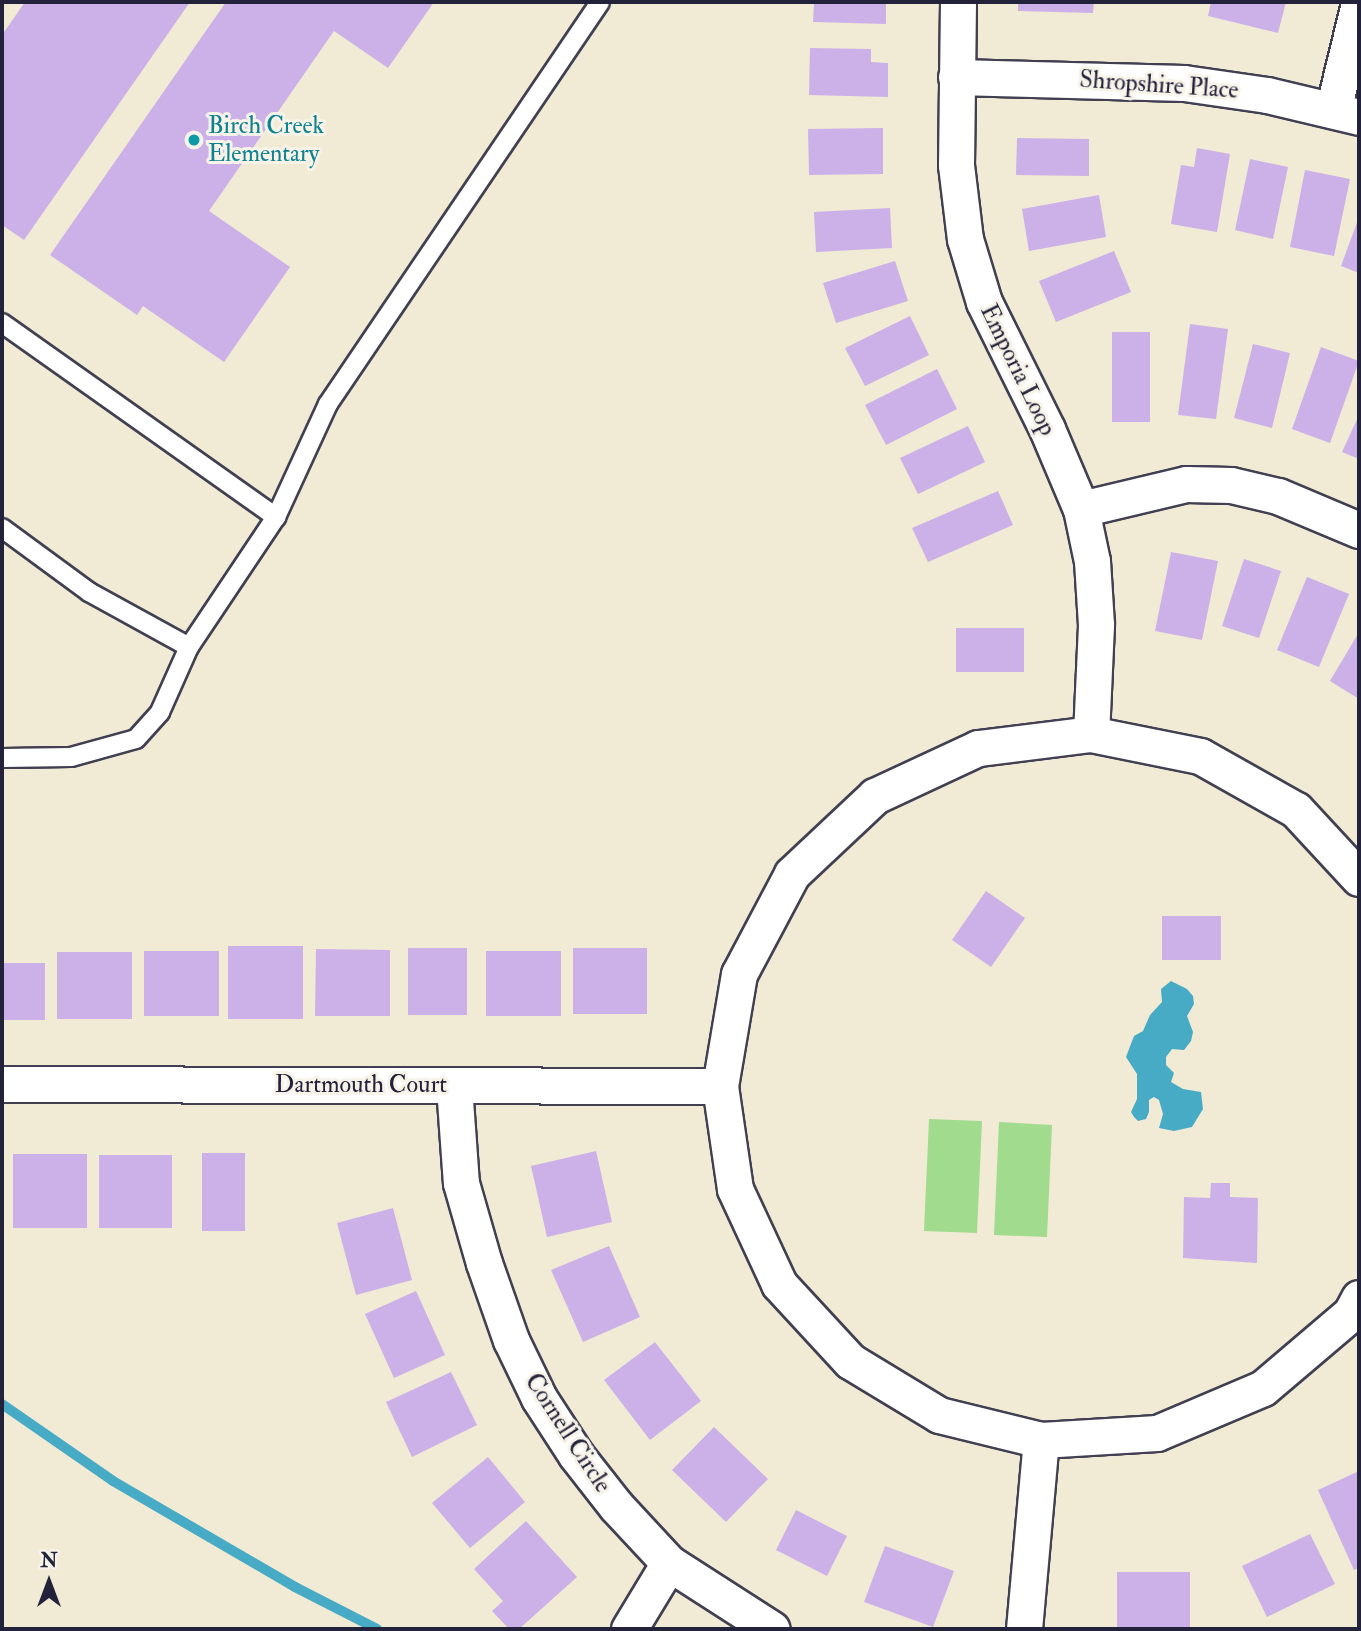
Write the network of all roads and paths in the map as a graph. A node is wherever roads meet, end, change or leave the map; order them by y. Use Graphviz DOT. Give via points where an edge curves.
graph roads {
  1 [pos="600,2"];
  2 [pos="957,2"];
  3 [pos="1359,3"];
  4 [pos="956,77"];
  5 [pos="1346,113"];
  6 [pos="2,323"];
  7 [pos="1081,509"];
  8 [pos="276,517"];
  9 [pos="2,528"];
  10 [pos="1359,530"];
  11 [pos="189,647"];
  12 [pos="1091,734"];
  13 [pos="2,758"];
  14 [pos="1359,878"];
  15 [pos="2,1084"];
  16 [pos="454,1086"];
  17 [pos="720,1086"];
  18 [pos="1359,1298"];
  19 [pos="1041,1440"];
  20 [pos="669,1563"];
  21 [pos="629,1629"];
  22 [pos="772,1629"];
  23 [pos="1024,1629"];
  1 -- 8 [label="lane" via="328,404"];
  2 -- 4 [label="street, Emporia Loop"];
  3 -- 5 [label="street"];
  4 -- 5 [label="street, Shropshire Place" via="1149,80 1256,93"];
  4 -- 7 [label="street, Emporia Loop" via="959,202 974,275"];
  6 -- 8 [label="lane"];
  7 -- 10 [label="street" via="1186,484 1231,485 1278,496"];
  7 -- 12 [label="street, Emporia Loop" via="1092,561 1096,625"];
  8 -- 11 [label="lane"];
  9 -- 11 [label="lane" via="89,592"];
  11 -- 13 [label="lane" via="160,712 136,739 71,757"];
  12 -- 14 [label="street" via="1200,756 1296,810"];
  12 -- 17 [label="street" via="978,748 875,796 792,874 739,974"];
  15 -- 16 [label="street, Dartmouth Court"];
  16 -- 17 [label="street, Dartmouth Court"];
  16 -- 20 [label="street, Cornell Circle" via="461,1183 511,1340 539,1398 576,1455"];
  17 -- 19 [label="street" via="735,1189 779,1284 850,1361 939,1415"];
  18 -- 19 [label="street" via="1350,1313 1264,1388 1157,1433"];
  19 -- 23 [label="street"];
  20 -- 21 [label="street"];
  20 -- 22 [label="street, Cornell Circle"];
}
